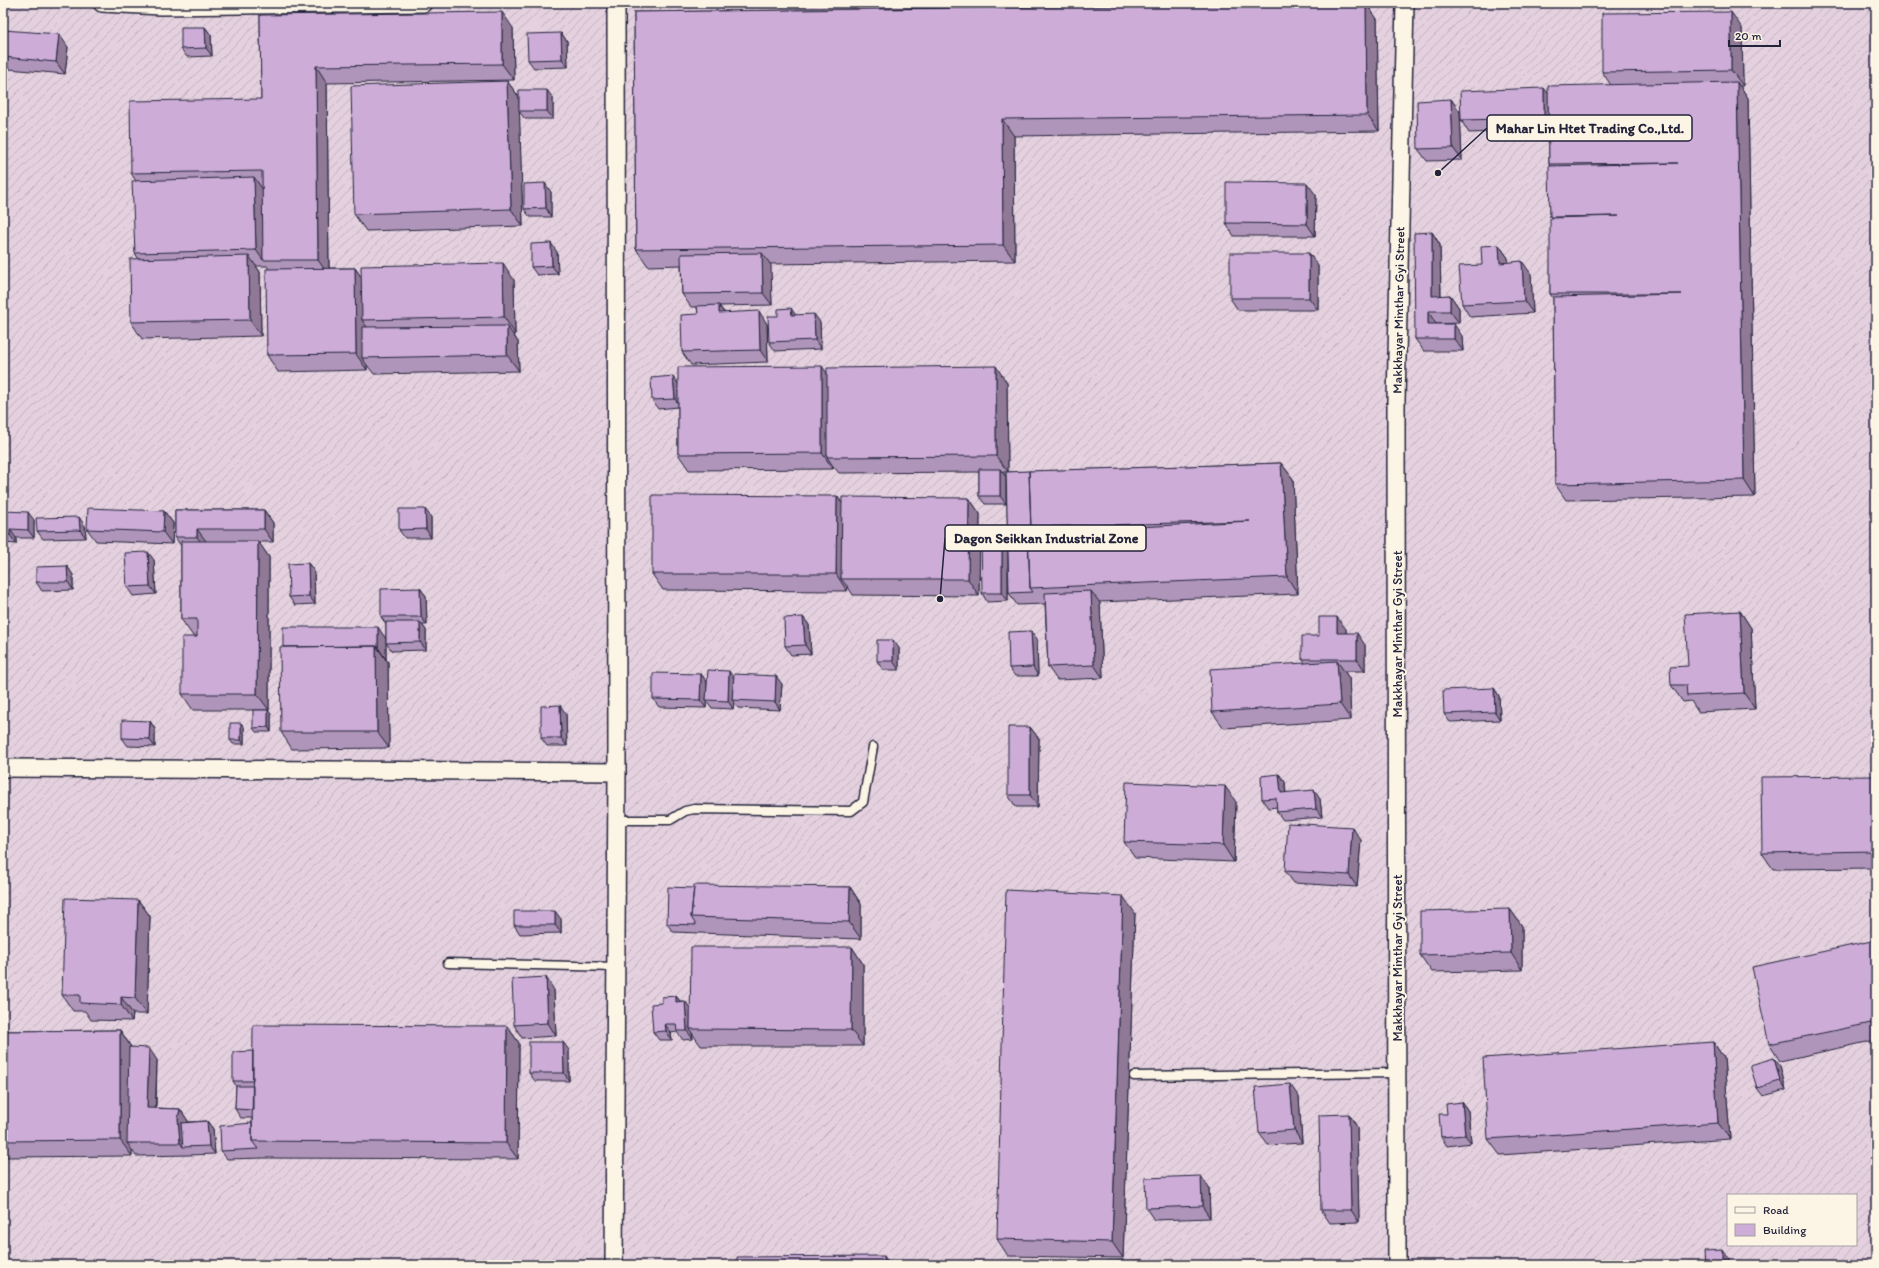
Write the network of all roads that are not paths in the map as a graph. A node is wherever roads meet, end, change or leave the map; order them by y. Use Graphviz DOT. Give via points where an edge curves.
graph roads {
  1 [pos="102,3"];
  2 [pos="423,3"];
  3 [pos="616,3"];
  4 [pos="1405,3"];
  5 [pos="161,5"];
  6 [pos="873,747"];
  7 [pos="3,768"];
  8 [pos="617,772"];
  9 [pos="616,820"];
  10 [pos="448,963"];
  11 [pos="616,967"];
  12 [pos="1397,1073"];
  13 [pos="1134,1076"];
  14 [pos="614,1265"];
  15 [pos="1397,1265"];
  1 -- 5 [label="street"];
  2 -- 5 [label="street"];
  3 -- 8 [label="street"];
  4 -- 12 [label="street, Makkhayar Minthar Gyi Street" via="1396,401"];
  6 -- 9 [label="lane" via="863,802 851,811 694,809 670,820"];
  7 -- 8 [label="street"];
  8 -- 9 [label="street"];
  9 -- 11 [label="street"];
  10 -- 11 [label="lane"];
  11 -- 14 [label="street"];
  12 -- 13 [label="lane"];
  12 -- 15 [label="street, Makkhayar Minthar Gyi Street"];
}
